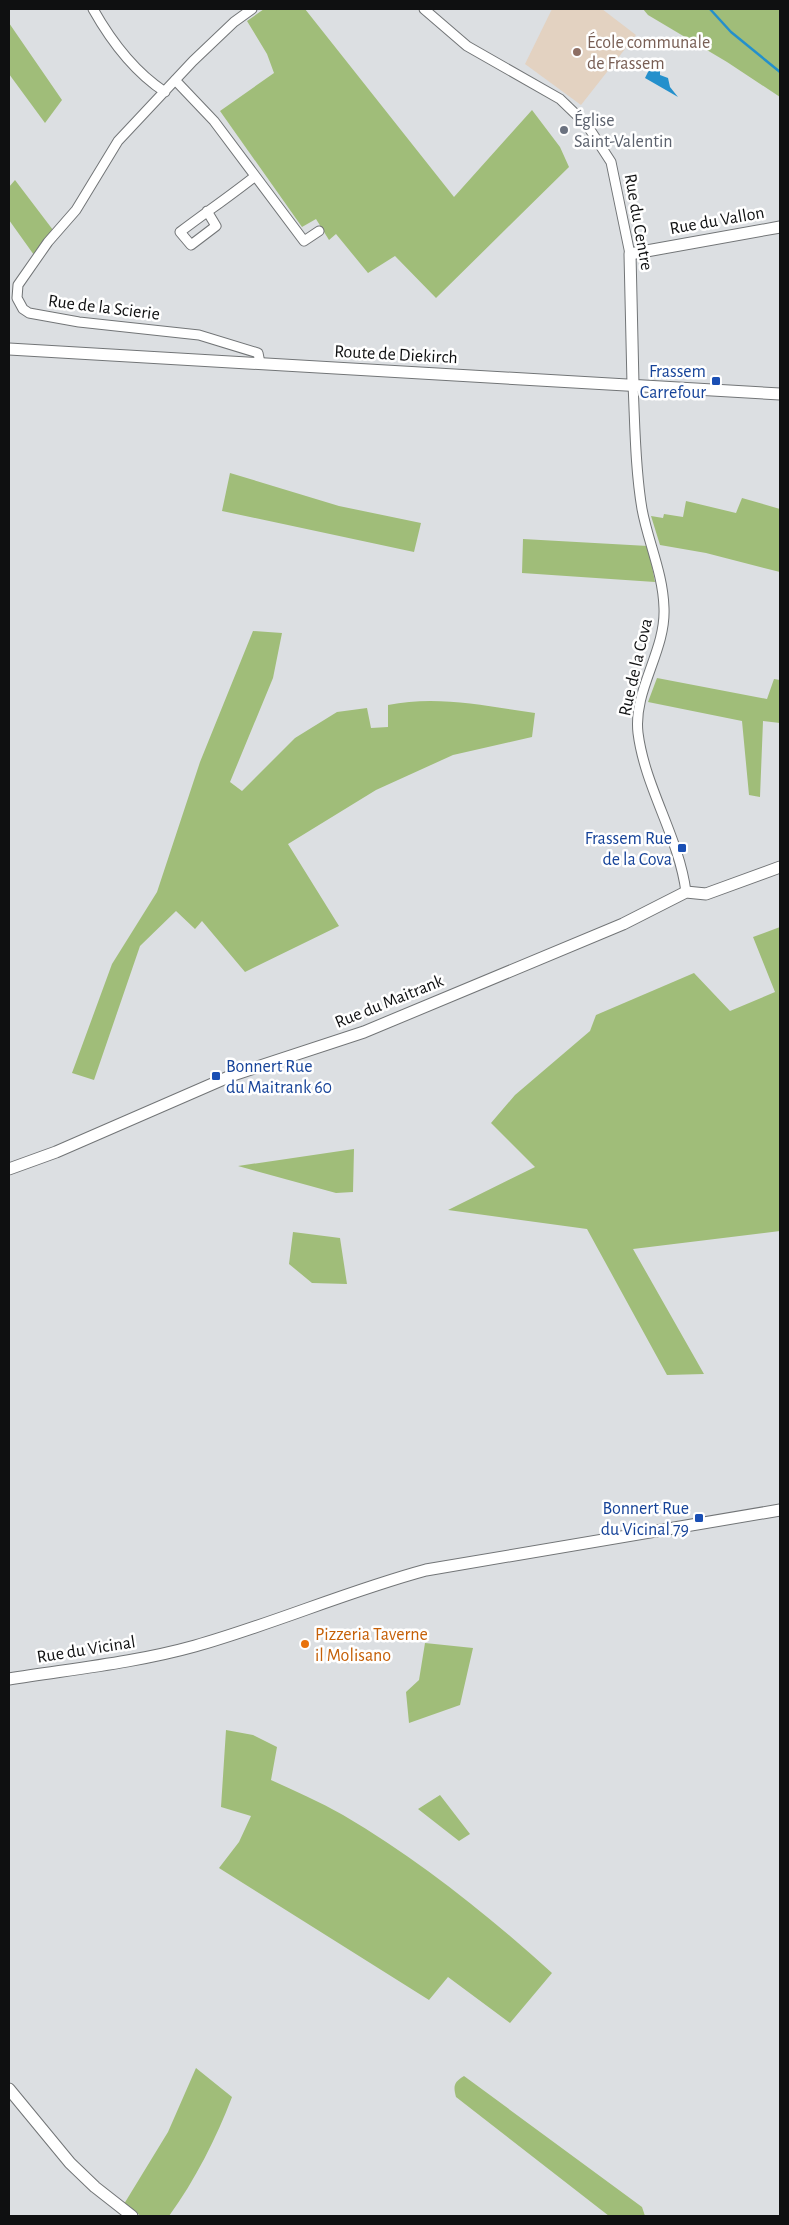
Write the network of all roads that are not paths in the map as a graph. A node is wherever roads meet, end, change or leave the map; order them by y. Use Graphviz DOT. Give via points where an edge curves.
graph roads {
  1 [pos="93,9"];
  2 [pos="252,9"];
  3 [pos="424,9"];
  4 [pos="175,80"];
  5 [pos="165,92"];
  6 [pos="254,177"];
  7 [pos="207,211"];
  8 [pos="780,227"];
  9 [pos="319,231"];
  10 [pos="630,254"];
  11 [pos="9,349"];
  12 [pos="260,363"];
  13 [pos="633,384"];
  14 [pos="780,394"];
  15 [pos="780,867"];
  16 [pos="686,892"];
  17 [pos="9,1169"];
  18 [pos="780,1510"];
  19 [pos="9,1679"];
  20 [pos="9,2089"];
  21 [pos="132,2216"];
  1 -- 5 [label="street" via="134,68"];
  2 -- 4 [label="street" via="234,22"];
  3 -- 10 [label="street, Rue du Centre" via="460,41 560,99 587,125 611,162"];
  4 -- 5 [label="street"];
  4 -- 6 [label="street" via="214,121"];
  5 -- 12 [label="street, Rue de la Scierie" via="118,142 76,210 48,242 18,285 17,298 28,312 79,322 199,335 258,353"];
  6 -- 7 [label="street"];
  6 -- 9 [label="street" via="304,241"];
  8 -- 10 [label="street, Rue du Vallon"];
  10 -- 13 [label="street, Rue du Centre"];
  11 -- 12 [label="street, Route de Diekirch"];
  12 -- 13 [label="street, Route de Diekirch"];
  13 -- 14 [label="street, Route de Diekirch"];
  13 -- 16 [label="street, Rue de la Cova" via="642,510 656,553 664,606 660,643 641,699 637,723 643,756 674,844"];
  15 -- 16 [label="street, Rue du Maitrank" via="706,894"];
  16 -- 17 [label="street, Rue du Maitrank" via="623,924 364,1032 233,1075 56,1152"];
  18 -- 19 [label="street, Rue du Vicinal" via="426,1570 168,1653"];
  20 -- 21 [label="street" via="70,2163"];
}
